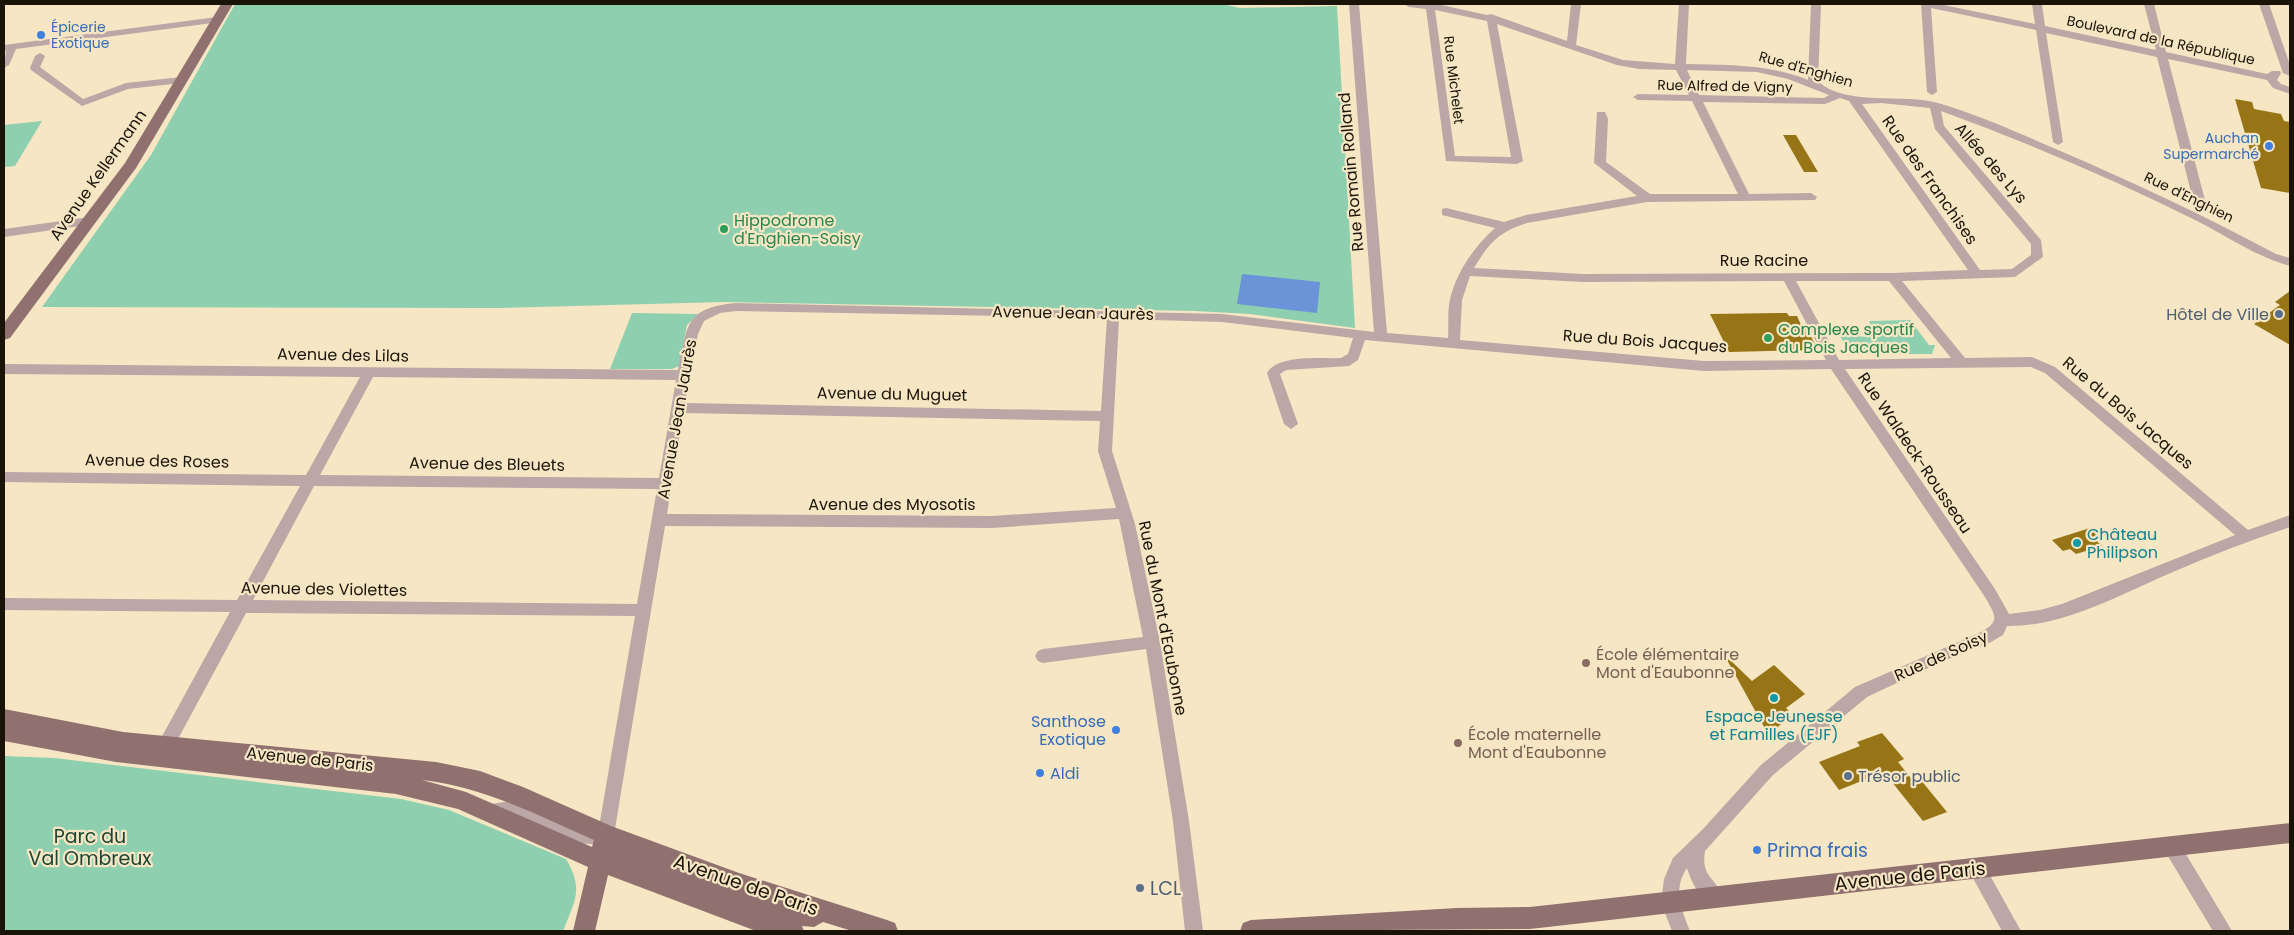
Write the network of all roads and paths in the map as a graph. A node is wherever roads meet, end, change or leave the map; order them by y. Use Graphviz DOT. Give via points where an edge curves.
graph roads {
  1 [pos="219,4"];
  2 [pos="227,4"];
  3 [pos="1354,4"];
  4 [pos="1409,4"];
  5 [pos="1431,4"];
  6 [pos="1576,4"];
  7 [pos="1684,4"];
  8 [pos="1816,4"];
  9 [pos="1927,4"];
  10 [pos="2037,4"];
  11 [pos="2149,4"];
  12 [pos="2264,4"];
  13 [pos="1491,17"];
  14 [pos="213,20"];
  15 [pos="2041,29"];
  16 [pos="1571,46"];
  17 [pos="8,47"];
  18 [pos="2161,54"];
  19 [pos="40,56"];
  20 [pos="4,65"];
  21 [pos="1680,67"];
  22 [pos="2289,74"];
  23 [pos="1813,76"];
  24 [pos="1790,77"];
  25 [pos="2271,78"];
  26 [pos="177,81"];
  27 [pos="1819,89"];
  28 [pos="2290,91"];
  29 [pos="1932,92"];
  30 [pos="1838,96"];
  31 [pos="1638,97"];
  32 [pos="1694,99"];
  33 [pos="1854,102"];
  34 [pos="1935,105"];
  35 [pos="1601,114"];
  36 [pos="2058,142"];
  37 [pos="1517,161"];
  38 [pos="1744,197"];
  39 [pos="1811,197"];
  40 [pos="1647,198"];
  41 [pos="2200,204"];
  42 [pos="1446,212"];
  43 [pos="87,222"];
  44 [pos="1504,226"];
  45 [pos="4,233"];
  46 [pos="2034,238"];
  47 [pos="2290,262"];
  48 [pos="1466,272"];
  49 [pos="1977,274"];
  50 [pos="1787,276"];
  51 [pos="1892,277"];
  52 [pos="1113,314"];
  53 [pos="1222,318"];
  54 [pos="4,325"];
  55 [pos="4,334"];
  56 [pos="1361,334"];
  57 [pos="1381,337"];
  58 [pos="1454,343"];
  59 [pos="1961,362"];
  60 [pos="1834,363"];
  61 [pos="4,369"];
  62 [pos="369,372"];
  63 [pos="682,375"];
  64 [pos="678,408"];
  65 [pos="1105,416"];
  66 [pos="1290,424"];
  67 [pos="4,476"];
  68 [pos="310,480"];
  69 [pos="664,484"];
  70 [pos="1124,513"];
  71 [pos="659,520"];
  72 [pos="2290,522"];
  73 [pos="2246,536"];
  74 [pos="4,604"];
  75 [pos="243,605"];
  76 [pos="644,610"];
  77 [pos="2002,620"];
  78 [pos="1152,642"];
  79 [pos="1043,656"];
  80 [pos="5,723"];
  81 [pos="166,745"];
  82 [pos="491,811"];
  83 [pos="2290,833"];
  84 [pos="606,835"];
  85 [pos="2172,846"];
  86 [pos="1697,847"];
  87 [pos="601,862"];
  88 [pos="1977,869"];
  89 [pos="1714,896"];
  90 [pos="1670,903"];
  91 [pos="1530,918"];
  92 [pos="844,919"];
  93 [pos="583,926"];
  94 [pos="1320,929"];
  95 [pos="793,931"];
  96 [pos="888,931"];
  97 [pos="1194,931"];
  98 [pos="1251,931"];
  99 [pos="1478,931"];
  100 [pos="1681,931"];
  101 [pos="2012,931"];
  102 [pos="2223,931"];
  1 -- 14 [label="main road, Avenue Kellermann"];
  2 -- 14 [label="main road, Avenue Kellermann"];
  3 -- 57 [label="street, Rue Romain Rolland"];
  4 -- 5 [label="street, Rue d'Enghien"];
  5 -- 13 [label="street, Rue d'Enghien"];
  5 -- 37 [label="street, Rue Michelet" via="1450,159"];
  6 -- 16 [label="street"];
  7 -- 21 [label="street"];
  8 -- 23 [label="street"];
  9 -- 15 [label="street, Boulevard de la République"];
  9 -- 29 [label="street"];
  10 -- 15 [label="street"];
  11 -- 18 [label="street"];
  12 -- 22 [label="street"];
  13 -- 16 [label="street, Rue d'Enghien"];
  13 -- 37 [label="street"];
  14 -- 17 [label="street"];
  14 -- 26 [label="main road, Avenue Kellermann"];
  15 -- 18 [label="street, Boulevard de la République"];
  15 -- 36 [label="street"];
  16 -- 21 [label="street, Rue d'Enghien" via="1621,63"];
  17 -- 20 [label="street"];
  18 -- 25 [label="street, Boulevard de la République"];
  18 -- 41 [label="street"];
  19 -- 26 [label="street" via="36,68 82,103 126,86"];
  21 -- 24 [label="street, Rue d'Enghien" via="1751,68"];
  21 -- 32 [label="street"];
  22 -- 25 [label="street" via="2278,72"];
  23 -- 24 [label="street" via="1807,80"];
  23 -- 27 [label="street" via="1813,82"];
  24 -- 27 [label="street, Rue d'Enghien"];
  25 -- 28 [label="street" via="2278,86"];
  26 -- 43 [label="main road, Avenue Kellermann" via="136,157"];
  27 -- 30 [label="street"];
  30 -- 32 [label="street, Rue Alfred de Vigny" via="1825,101"];
  30 -- 33 [label="street"];
  31 -- 32 [label="street, Rue Alfred de Vigny"];
  32 -- 38 [label="street"];
  33 -- 34 [label="street, Rue d'Enghien" via="1881,100"];
  33 -- 49 [label="street, Rue des Franchises"];
  34 -- 46 [label="street, Allée des Lys" via="1939,127"];
  34 -- 47 [label="street, Rue d'Enghien" via="1996,127 2195,214 2272,257"];
  35 -- 40 [label="street" via="1600,163"];
  38 -- 39 [label="street"];
  38 -- 40 [label="street"];
  40 -- 44 [label="street" via="1526,219"];
  42 -- 44 [label="street"];
  43 -- 45 [label="street"];
  43 -- 54 [label="main road, Avenue Kellermann"];
  43 -- 55 [label="main road, Avenue Kellermann"];
  44 -- 48 [label="street" via="1481,246"];
  46 -- 49 [label="street, Rue Racine" via="2037,257 2027,266 2015,273"];
  48 -- 50 [label="street, Rue Racine" via="1583,278"];
  48 -- 58 [label="street" via="1456,300"];
  49 -- 51 [label="street, Rue Racine"];
  50 -- 51 [label="street, Rue Racine"];
  50 -- 60 [label="street, Rue Waldeck-Rousseau"];
  51 -- 59 [label="street"];
  52 -- 53 [label="street, Avenue Jean Jaurès"];
  52 -- 63 [label="street, Avenue Jean Jaurès" via="718,309 699,318"];
  52 -- 65 [label="street, Rue du Mont d'Eaubonne"];
  53 -- 56 [label="street, Rue du Bois Jacques"];
  56 -- 57 [label="street, Rue du Bois Jacques"];
  56 -- 66 [label="street" via="1353,357 1344,363 1283,365 1273,373"];
  57 -- 58 [label="street, Rue du Bois Jacques"];
  58 -- 60 [label="street, Rue du Bois Jacques" via="1704,366"];
  59 -- 60 [label="street, Rue du Bois Jacques"];
  59 -- 73 [label="street, Rue du Bois Jacques" via="2027,362 2050,370"];
  60 -- 77 [label="street, Rue Waldeck-Rousseau" via="1990,593 2001,611"];
  61 -- 62 [label="street, Avenue des Lilas"];
  62 -- 63 [label="street, Avenue des Lilas"];
  62 -- 68 [label="street"];
  63 -- 64 [label="street, Avenue Jean Jaurès"];
  64 -- 65 [label="street, Avenue du Muguet"];
  64 -- 69 [label="street, Avenue Jean Jaurès"];
  65 -- 70 [label="street, Rue du Mont d'Eaubonne" via="1105,451"];
  67 -- 68 [label="street, Avenue des Roses"];
  68 -- 69 [label="street, Avenue des Bleuets"];
  68 -- 75 [label="street"];
  69 -- 71 [label="street, Avenue Jean Jaurès"];
  70 -- 71 [label="street, Avenue des Myosotis" via="992,522"];
  70 -- 78 [label="street, Rue du Mont d'Eaubonne"];
  71 -- 76 [label="street, Avenue Jean Jaurès"];
  72 -- 73 [label="street, Rue de Soisy"];
  73 -- 77 [label="street, Rue de Soisy" via="2100,596 2028,620"];
  74 -- 75 [label="street, Avenue des Violettes"];
  75 -- 76 [label="street, Avenue des Violettes"];
  75 -- 81 [label="street"];
  76 -- 84 [label="street, Avenue Jean Jaurès"];
  77 -- 86 [label="street, Rue de Soisy" via="1998,630 1986,637 1861,692 1767,770"];
  78 -- 79 [label="street"];
  78 -- 97 [label="street, Rue du Mont d'Eaubonne" via="1181,821"];
  80 -- 81 [label="main road, Avenue de Paris"];
  80 -- 82 [label="main road, Avenue de Paris" via="116,753 396,784 459,799"];
  81 -- 84 [label="main road, Avenue de Paris" via="436,772 480,781"];
  82 -- 84 [label="street, Avenue de Paris" via="517,808 575,834"];
  82 -- 87 [label="main road, Avenue de Paris"];
  83 -- 85 [label="main road, Avenue de Paris"];
  84 -- 87 [label="main road, Avenue Jean Jaurès"];
  84 -- 92 [label="main road, Avenue de Paris"];
  85 -- 88 [label="main road, Avenue de Paris"];
  85 -- 102 [label="street"];
  86 -- 89 [label="street" via="1693,866 1698,878"];
  86 -- 90 [label="street, Rue de Soisy" via="1679,864"];
  87 -- 92 [label="main road" via="628,856 780,913"];
  87 -- 93 [label="main road, Avenue Jean Jaurès"];
  87 -- 95 [label="main road, Avenue de Paris" via="749,918"];
  88 -- 89 [label="main road, Avenue de Paris"];
  88 -- 101 [label="street"];
  89 -- 90 [label="main road, Avenue de Paris"];
  90 -- 91 [label="main road, Avenue de Paris"];
  90 -- 100 [label="street"];
  91 -- 94 [label="main road, Avenue de Paris" via="1457,919"];
  91 -- 99 [label="main road, Avenue de Paris"];
  92 -- 96 [label="main road, Avenue de Paris"];
  94 -- 98 [label="main road, Avenue de Paris"];
}
